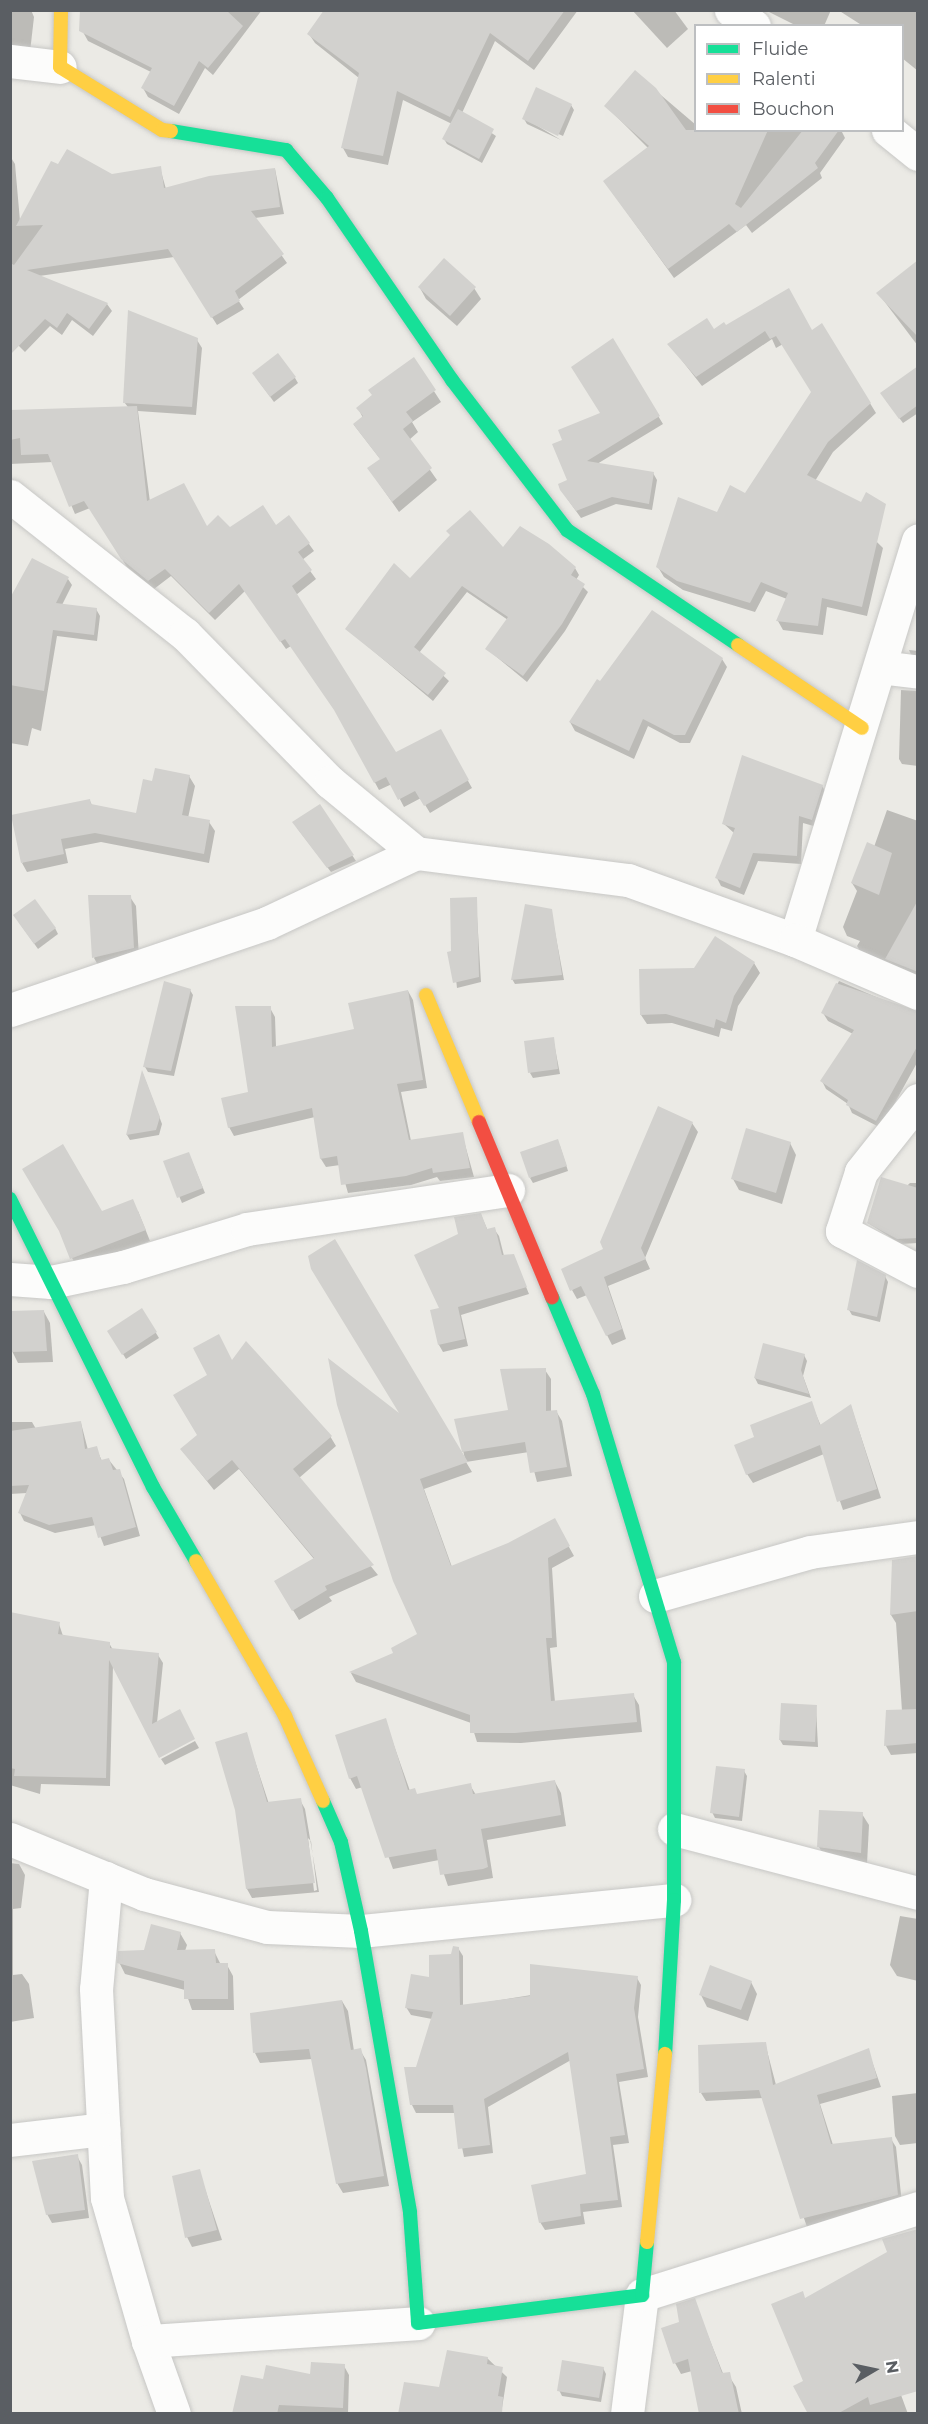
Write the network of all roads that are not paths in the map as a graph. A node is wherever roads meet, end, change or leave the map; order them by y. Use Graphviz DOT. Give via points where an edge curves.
graph roads {
  1 [pos="61,10"];
  2 [pos="731,10"];
  3 [pos="751,24"];
  4 [pos="10,61"];
  5 [pos="60,67"];
  6 [pos="890,132"];
  7 [pos="918,154"];
  8 [pos="10,496"];
  9 [pos="918,541"];
  10 [pos="880,668"];
  11 [pos="918,672"];
  12 [pos="862,728"];
  13 [pos="416,853"];
  14 [pos="795,940"];
  15 [pos="918,993"];
  16 [pos="426,995"];
  17 [pos="10,1010"];
  18 [pos="918,1100"];
  19 [pos="508,1191"];
  20 [pos="10,1199"];
  21 [pos="918,1271"];
  22 [pos="10,1279"];
  23 [pos="51,1282"];
  24 [pos="918,1537"];
  25 [pos="654,1596"];
  26 [pos="674,1829"];
  27 [pos="10,1839"];
  28 [pos="106,1878"];
  29 [pos="918,1893"];
  30 [pos="674,1899"];
  31 [pos="361,1931"];
  32 [pos="104,2129"];
  33 [pos="10,2140"];
  34 [pos="918,2208"];
  35 [pos="642,2295"];
  36 [pos="418,2323"];
  37 [pos="148,2341"];
  38 [pos="174,2414"];
  39 [pos="627,2414"];
  1 -- 5 [label="street"];
  2 -- 3 [label="street"];
  4 -- 5 [label="street"];
  5 -- 12 [label="street" via="162,130 286,150 327,198 452,380 567,530"];
  6 -- 7 [label="street"];
  8 -- 13 [label="street" via="185,634 330,782"];
  9 -- 10 [label="street"];
  10 -- 11 [label="street"];
  10 -- 12 [label="street"];
  12 -- 14 [label="street"];
  13 -- 14 [label="street" via="628,880"];
  13 -- 17 [label="street" via="267,923"];
  14 -- 15 [label="street"];
  16 -- 19 [label="street"];
  18 -- 21 [label="street" via="861,1172 842,1231"];
  19 -- 23 [label="street" via="247,1229 123,1267"];
  19 -- 25 [label="street" via="593,1394"];
  20 -- 23 [label="street"];
  22 -- 23 [label="street"];
  23 -- 31 [label="street" via="153,1487 285,1716 341,1842"];
  24 -- 25 [label="street" via="810,1552"];
  25 -- 26 [label="street" via="674,1662"];
  26 -- 29 [label="street"];
  26 -- 30 [label="street"];
  27 -- 28 [label="street"];
  28 -- 31 [label="street" via="144,1894 267,1927"];
  28 -- 32 [label="street" via="96,1989"];
  30 -- 31 [label="street"];
  30 -- 35 [label="street" via="665,2052"];
  31 -- 36 [label="street" via="410,2213"];
  32 -- 33 [label="street"];
  32 -- 37 [label="street" via="107,2198"];
  34 -- 35 [label="street"];
  35 -- 36 [label="street"];
  35 -- 39 [label="street"];
  36 -- 37 [label="street"];
  37 -- 38 [label="street"];
}
